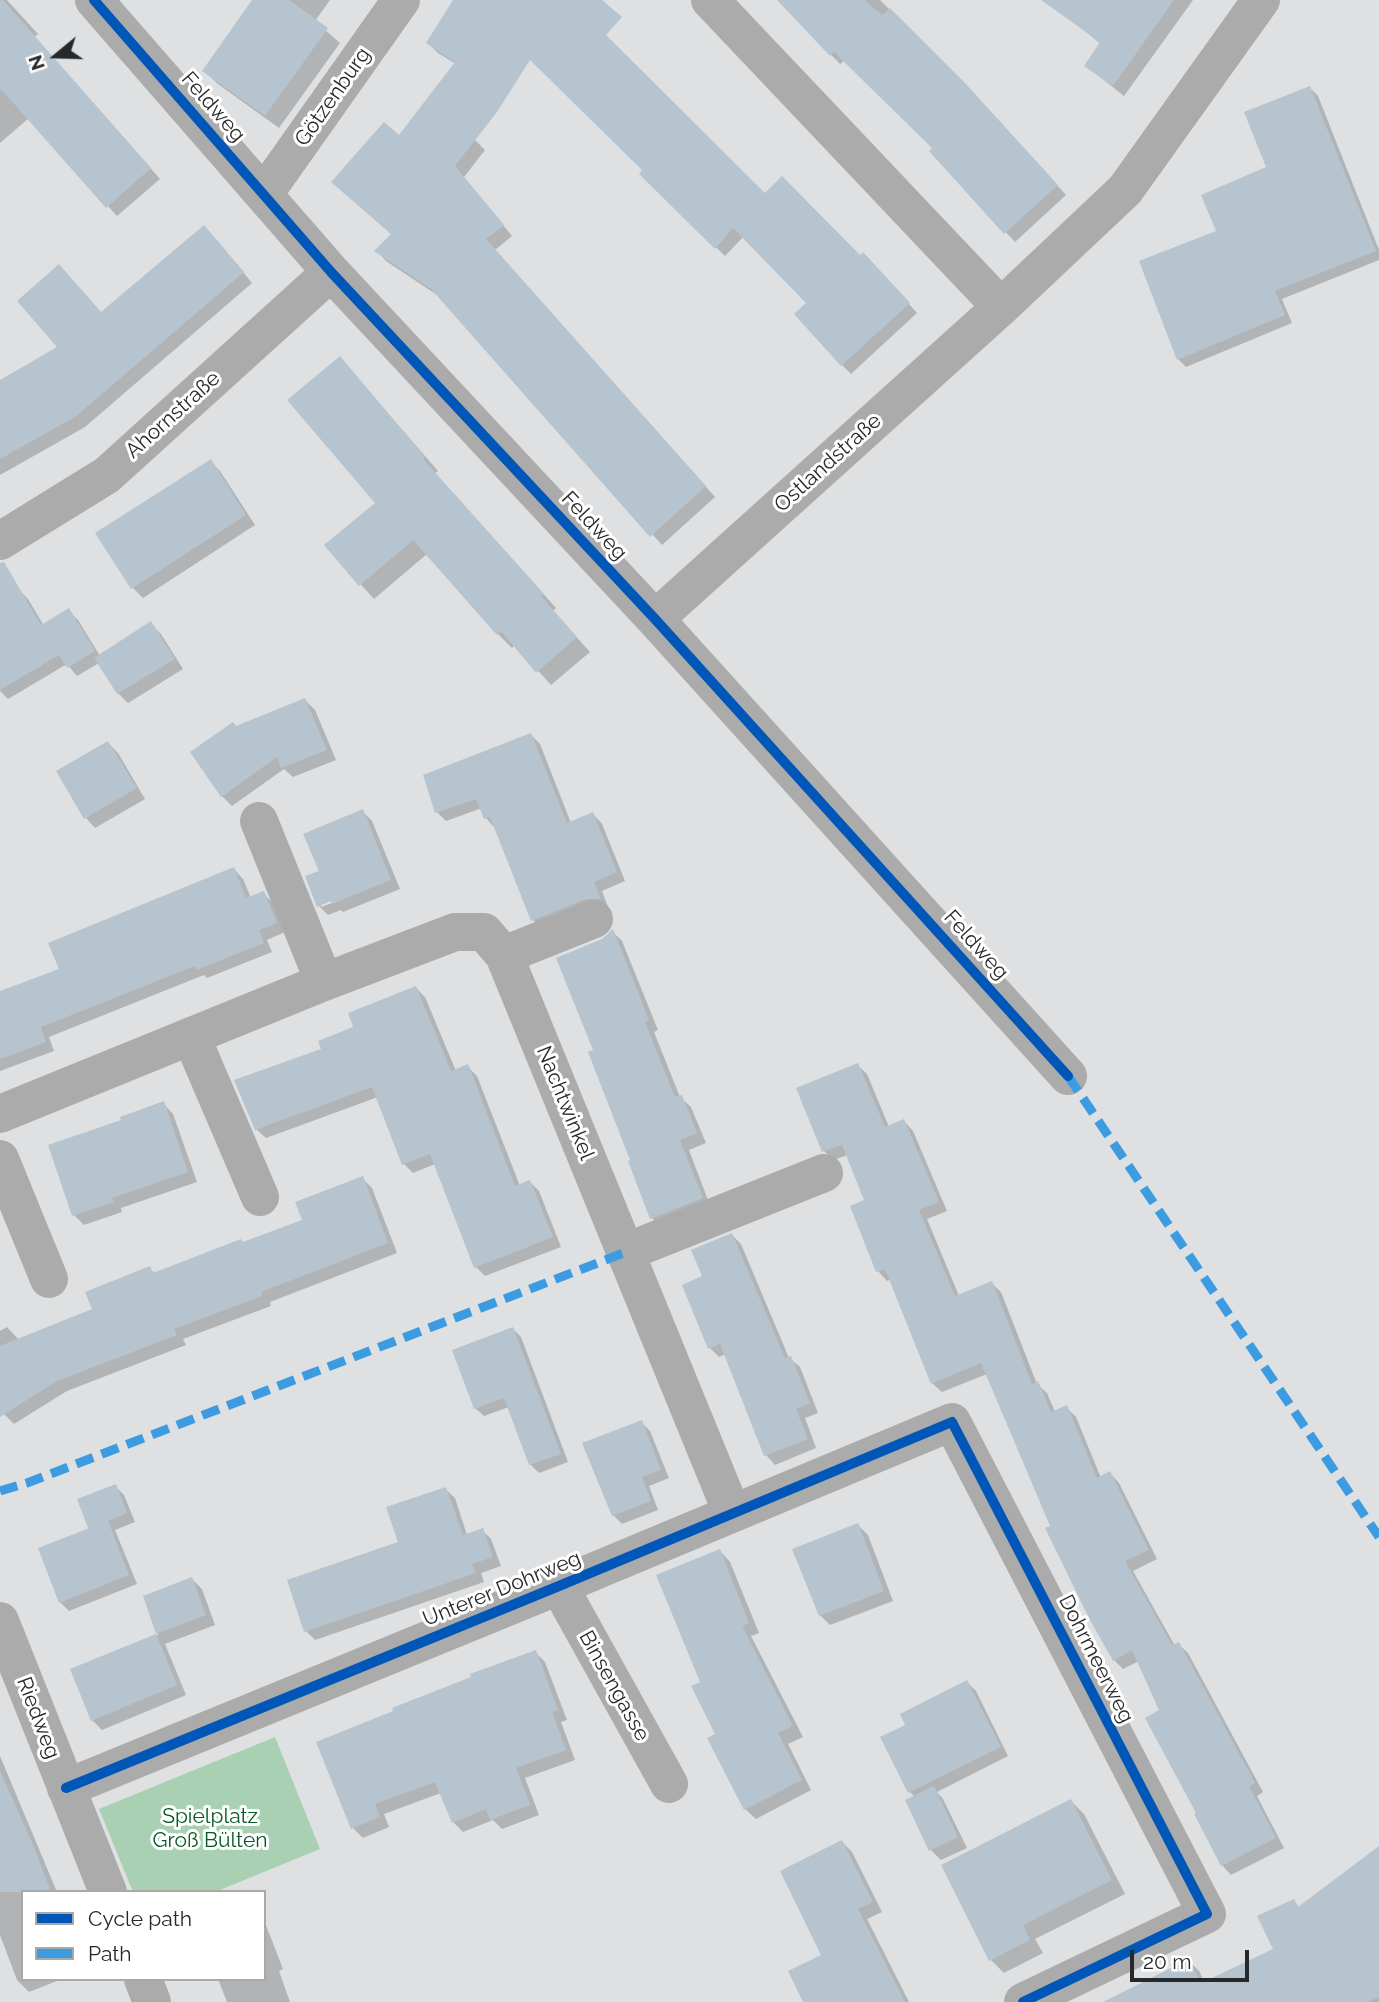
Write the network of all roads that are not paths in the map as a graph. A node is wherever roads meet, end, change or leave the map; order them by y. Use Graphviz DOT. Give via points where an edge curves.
graph roads {
  1 [pos="94,0"];
  2 [pos="401,0"];
  3 [pos="710,0"];
  4 [pos="1261,0"];
  5 [pos="264,194"];
  6 [pos="331,272"];
  7 [pos="1001,307"];
  8 [pos="0,541"];
  9 [pos="655,619"];
  10 [pos="260,821"];
  11 [pos="594,919"];
  12 [pos="504,955"];
  13 [pos="324,982"];
  14 [pos="191,1036"];
  15 [pos="1068,1076"];
  16 [pos="0,1114"];
  17 [pos="0,1159"];
  18 [pos="824,1173"];
  19 [pos="260,1197"];
  20 [pos="626,1252"];
  21 [pos="49,1279"];
  22 [pos="952,1422"];
  23 [pos="732,1513"];
  24 [pos="559,1586"];
  25 [pos="0,1621"];
  26 [pos="669,1784"];
  27 [pos="66,1788"];
  28 [pos="107,1890"];
  29 [pos="144,1981"];
  30 [pos="152,2002"];
  31 [pos="1023,2002"];
  1 -- 5 [label="street, Feldweg"];
  2 -- 5 [label="street, Götzenburg"];
  3 -- 7 [label="street"];
  4 -- 7 [label="street, Ostlandstraße" via="1125,190"];
  5 -- 6 [label="street, Feldweg"];
  6 -- 8 [label="street, Ahornstraße" via="107,475"];
  6 -- 9 [label="street, Feldweg"];
  7 -- 9 [label="street, Ostlandstraße"];
  9 -- 15 [label="street, Feldweg"];
  10 -- 13 [label="street"];
  11 -- 12 [label="street"];
  12 -- 13 [label="street, Nachtwinkel" via="484,932 455,932"];
  12 -- 20 [label="street, Nachtwinkel"];
  13 -- 14 [label="street, Nachtwinkel"];
  14 -- 16 [label="street, Nachtwinkel"];
  14 -- 19 [label="street"];
  17 -- 21 [label="street"];
  18 -- 20 [label="street"];
  20 -- 23 [label="street, Nachtwinkel"];
  22 -- 23 [label="street, Unterer Dohrweg"];
  22 -- 31 [label="street, Dohrmeerweg" via="1207,1914"];
  23 -- 24 [label="street, Unterer Dohrweg"];
  24 -- 26 [label="street, Binsengasse"];
  24 -- 27 [label="street, Unterer Dohrweg"];
  25 -- 27 [label="street, Riedweg"];
  27 -- 28 [label="street, Riedweg"];
  29 -- 30 [label="street"];
}
